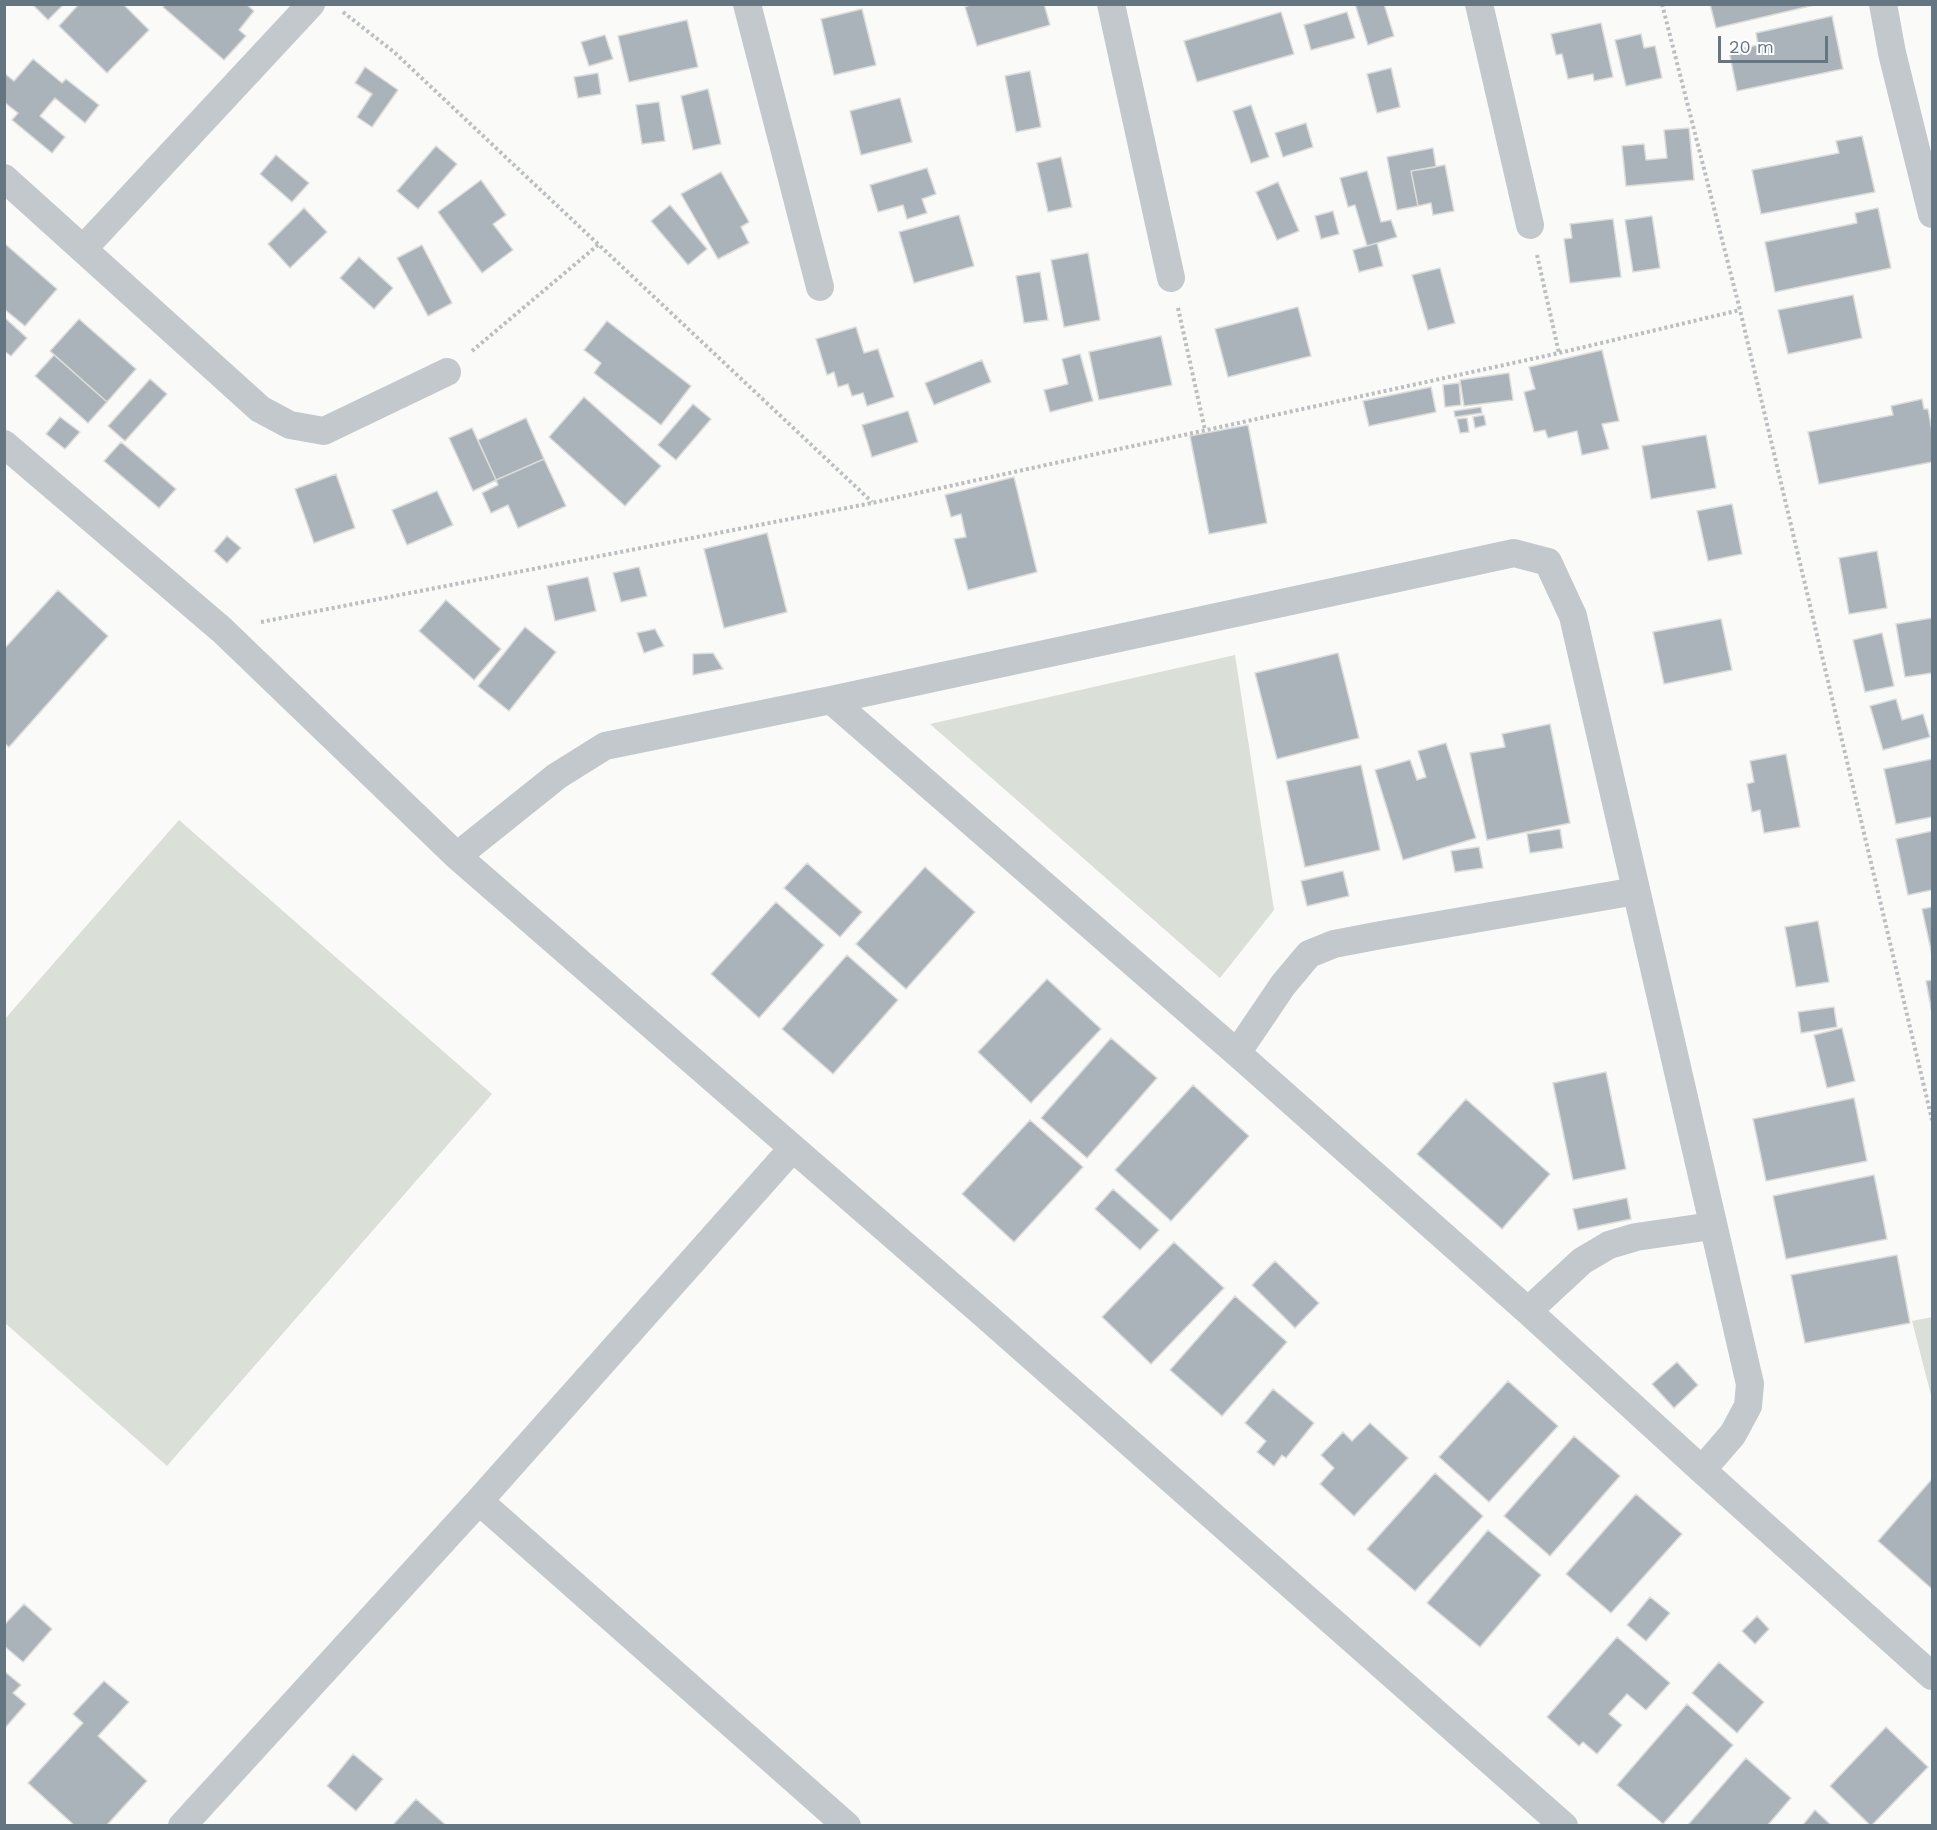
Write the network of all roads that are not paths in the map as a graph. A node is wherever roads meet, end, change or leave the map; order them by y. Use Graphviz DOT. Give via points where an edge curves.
graph roads {
  1 [pos="311,4"];
  2 [pos="747,4"];
  3 [pos="1111,4"];
  4 [pos="1479,4"];
  5 [pos="1882,4"];
  6 [pos="4,178"];
  7 [pos="1932,214"];
  8 [pos="1530,225"];
  9 [pos="83,249"];
  10 [pos="1171,278"];
  11 [pos="820,287"];
  12 [pos="447,372"];
  13 [pos="4,444"];
  14 [pos="831,700"];
  15 [pos="458,856"];
  16 [pos="1636,891"];
  17 [pos="1237,1053"];
  18 [pos="792,1149"];
  19 [pos="1712,1226"];
  20 [pos="1528,1311"];
  21 [pos="1702,1470"];
  22 [pos="479,1501"];
  23 [pos="1932,1676"];
  24 [pos="182,1826"];
  25 [pos="847,1826"];
  26 [pos="1564,1826"];
  1 -- 9 [label="street"];
  2 -- 11 [label="street"];
  3 -- 10 [label="street"];
  4 -- 8 [label="street"];
  5 -- 7 [label="street"];
  6 -- 9 [label="street"];
  9 -- 12 [label="street" via="260,409 290,425 324,430"];
  13 -- 15 [label="street" via="222,630"];
  14 -- 15 [label="street" via="605,746 557,776"];
  14 -- 16 [label="street" via="1514,553 1548,562 1573,616"];
  14 -- 17 [label="street"];
  15 -- 18 [label="street"];
  16 -- 17 [label="street" via="1334,944 1309,954"];
  16 -- 19 [label="street"];
  17 -- 20 [label="street"];
  18 -- 22 [label="street"];
  18 -- 26 [label="street"];
  19 -- 20 [label="street" via="1609,1245 1582,1262"];
  19 -- 21 [label="street" via="1750,1384 1748,1406 1733,1434"];
  20 -- 21 [label="street"];
  21 -- 23 [label="street"];
  22 -- 24 [label="street"];
  22 -- 25 [label="street"];
}
